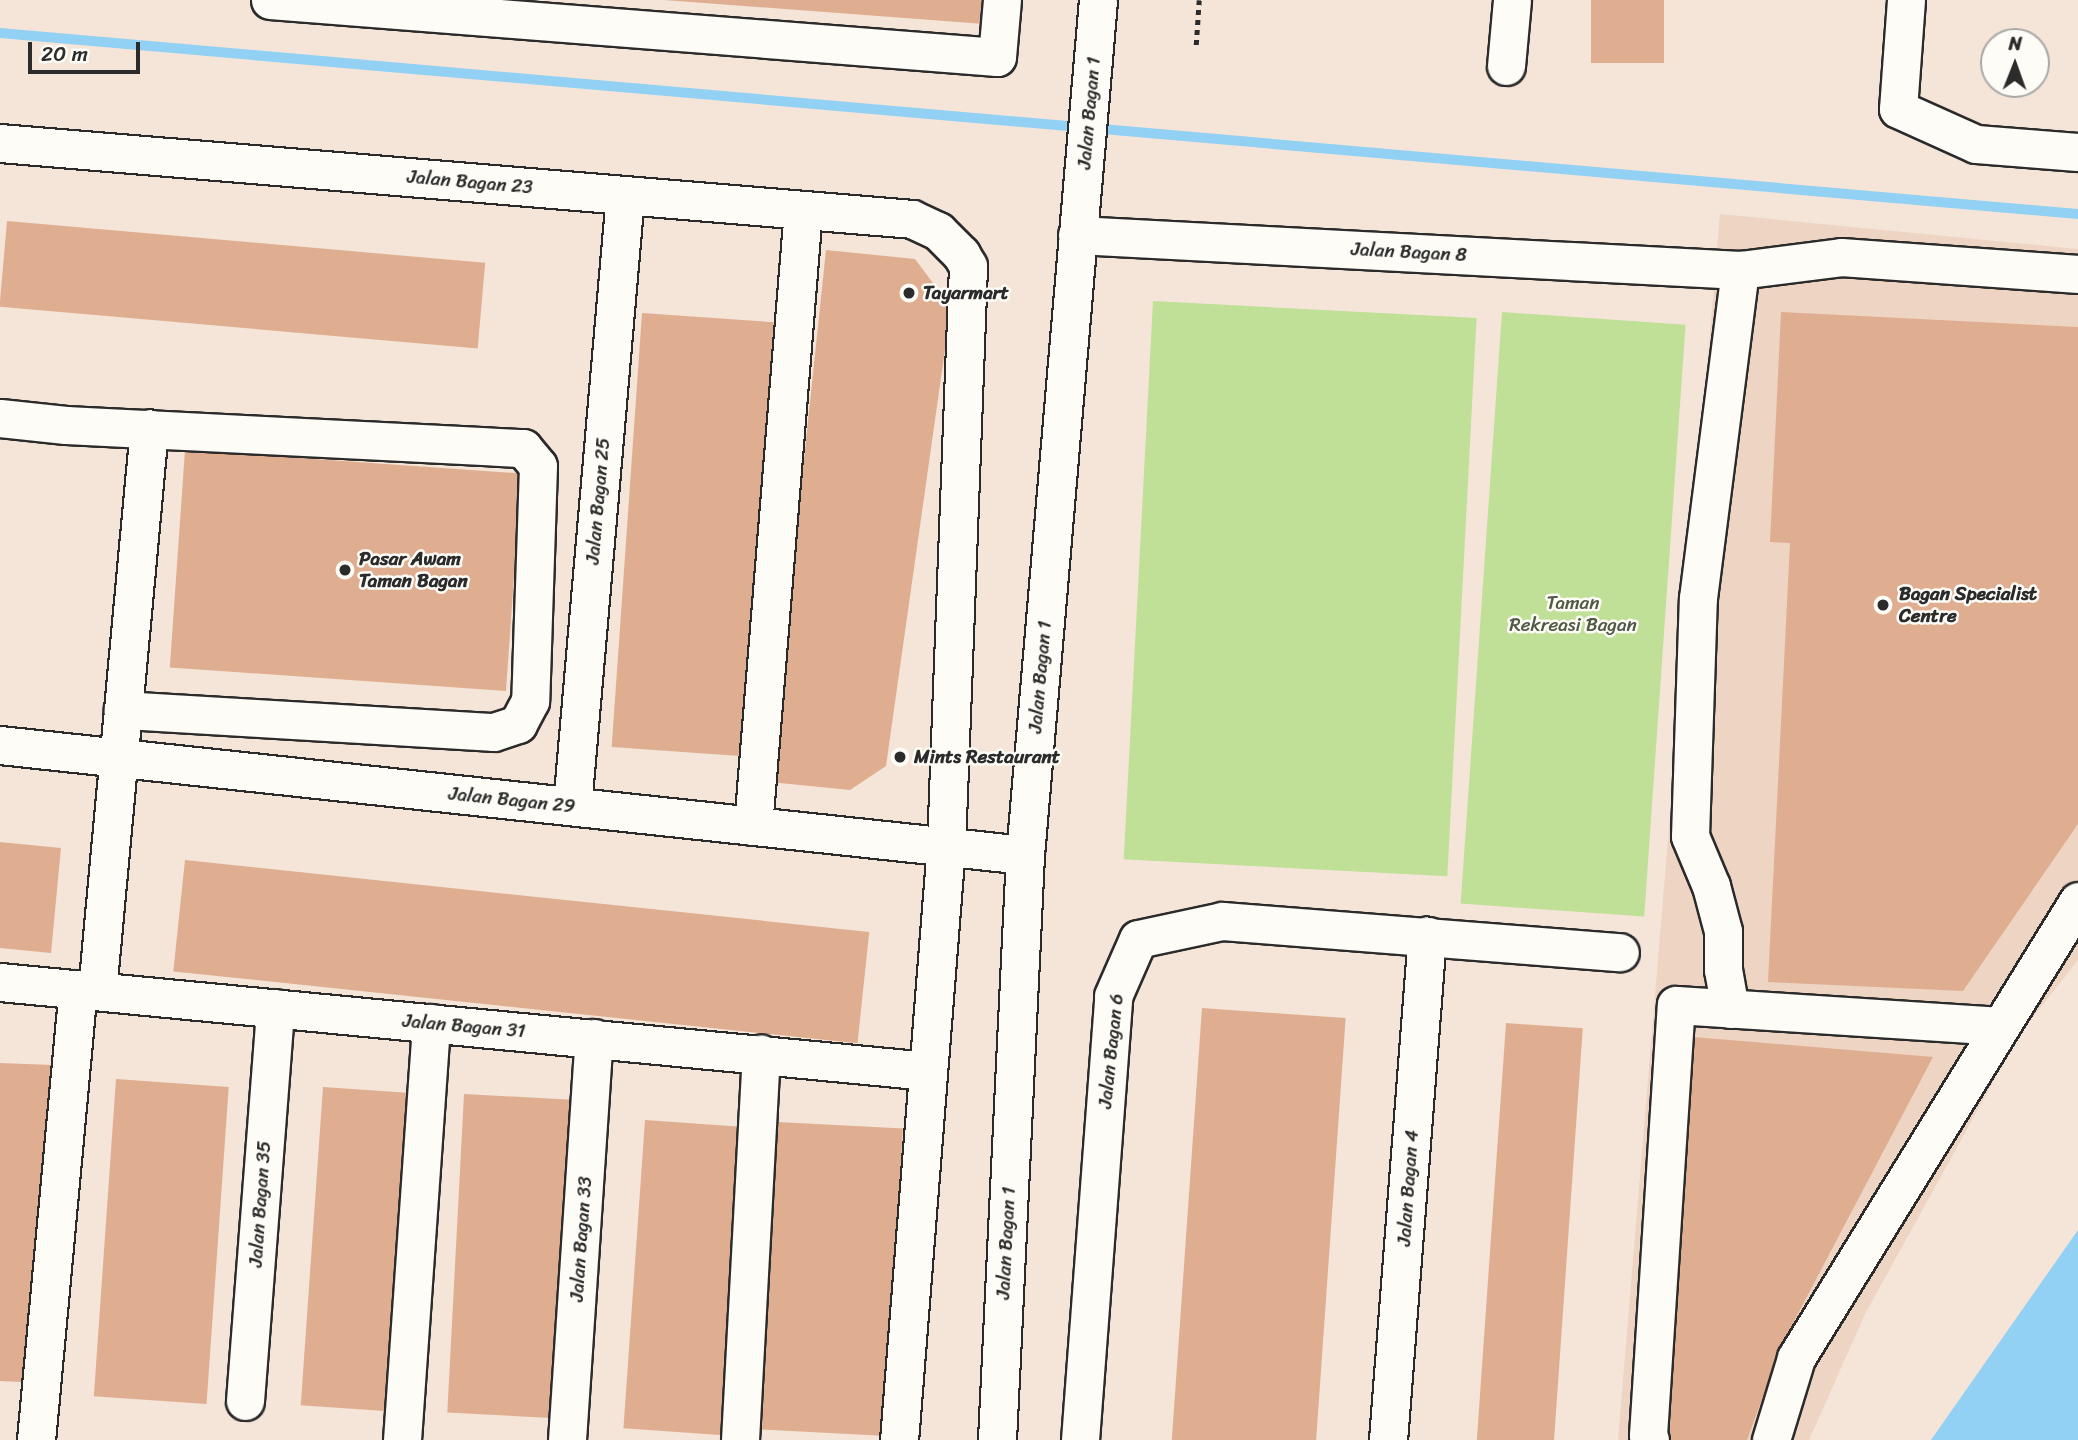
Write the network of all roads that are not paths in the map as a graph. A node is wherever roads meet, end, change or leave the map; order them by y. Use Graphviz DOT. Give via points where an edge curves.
graph roads {
  1 [pos="270,0"];
  2 [pos="1002,0"];
  3 [pos="1098,0"];
  4 [pos="1511,0"];
  5 [pos="1906,0"];
  6 [pos="509,10"];
  7 [pos="1506,66"];
  8 [pos="0,143"];
  9 [pos="2078,152"];
  10 [pos="625,195"];
  11 [pos="803,210"];
  12 [pos="1077,235"];
  13 [pos="1740,270"];
  14 [pos="2078,274"];
  15 [pos="0,418"];
  16 [pos="149,428"];
  17 [pos="123,710"];
  18 [pos="0,745"];
  19 [pos="118,758"];
  20 [pos="572,806"];
  21 [pos="753,826"];
  22 [pos="946,846"];
  23 [pos="1025,855"];
  24 [pos="2078,901"];
  25 [pos="1427,936"];
  26 [pos="1619,952"];
  27 [pos="0,982"];
  28 [pos="87,990"];
  29 [pos="275,1008"];
  30 [pos="1731,1009"];
  31 [pos="431,1023"];
  32 [pos="1998,1026"];
  33 [pos="594,1038"];
  34 [pos="761,1054"];
  35 [pos="928,1071"];
  36 [pos="245,1401"];
  37 [pos="36,1440"];
  38 [pos="402,1440"];
  39 [pos="567,1440"];
  40 [pos="740,1440"];
  41 [pos="900,1440"];
  42 [pos="996,1440"];
  43 [pos="1080,1440"];
  44 [pos="1388,1440"];
  45 [pos="1650,1440"];
  46 [pos="1771,1440"];
  1 -- 6 [label="street"];
  2 -- 6 [label="street" via="997,57"];
  3 -- 12 [label="street, Jalan Bagan 1"];
  4 -- 7 [label="street"];
  5 -- 9 [label="street" via="1898,109 1976,144"];
  8 -- 10 [label="street, Jalan Bagan 23"];
  10 -- 11 [label="street, Jalan Bagan 23"];
  10 -- 20 [label="street, Jalan Bagan 25"];
  11 -- 21 [label="street"];
  11 -- 22 [label="street, Jalan Bagan 23" via="912,219 937,231 968,266"];
  12 -- 13 [label="street, Jalan Bagan 8"];
  12 -- 23 [label="street, Jalan Bagan 1"];
  13 -- 14 [label="street, Jalan Bagan 8" via="1841,257"];
  13 -- 30 [label="street" via="1698,598 1690,836 1711,886 1723,932 1723,970"];
  15 -- 16 [label="street"];
  16 -- 17 [label="street"];
  16 -- 17 [label="street" via="523,448 538,466 530,701 518,724 493,732"];
  17 -- 19 [label="street"];
  18 -- 19 [label="street, Jalan Bagan 29"];
  19 -- 20 [label="street, Jalan Bagan 29"];
  19 -- 28 [label="street"];
  20 -- 21 [label="street, Jalan Bagan 29"];
  21 -- 22 [label="street, Jalan Bagan 29"];
  22 -- 23 [label="street, Jalan Bagan 29"];
  22 -- 35 [label="street"];
  23 -- 42 [label="street, Jalan Bagan 1"];
  24 -- 32 [label="street"];
  25 -- 26 [label="street, Jalan Bagan 6"];
  25 -- 43 [label="street, Jalan Bagan 6" via="1222,922 1138,939 1113,996"];
  25 -- 44 [label="street, Jalan Bagan 4"];
  27 -- 28 [label="street, Jalan Bagan 31"];
  28 -- 29 [label="street, Jalan Bagan 31"];
  28 -- 37 [label="street"];
  29 -- 31 [label="street, Jalan Bagan 31"];
  29 -- 36 [label="street, Jalan Bagan 35"];
  30 -- 32 [label="street"];
  30 -- 45 [label="street" via="1676,1005"];
  31 -- 33 [label="street, Jalan Bagan 31"];
  31 -- 38 [label="street"];
  32 -- 46 [label="street" via="1796,1358"];
  33 -- 34 [label="street, Jalan Bagan 31"];
  33 -- 39 [label="street, Jalan Bagan 33"];
  34 -- 35 [label="street, Jalan Bagan 31"];
  34 -- 40 [label="street"];
  35 -- 41 [label="street"];
}
